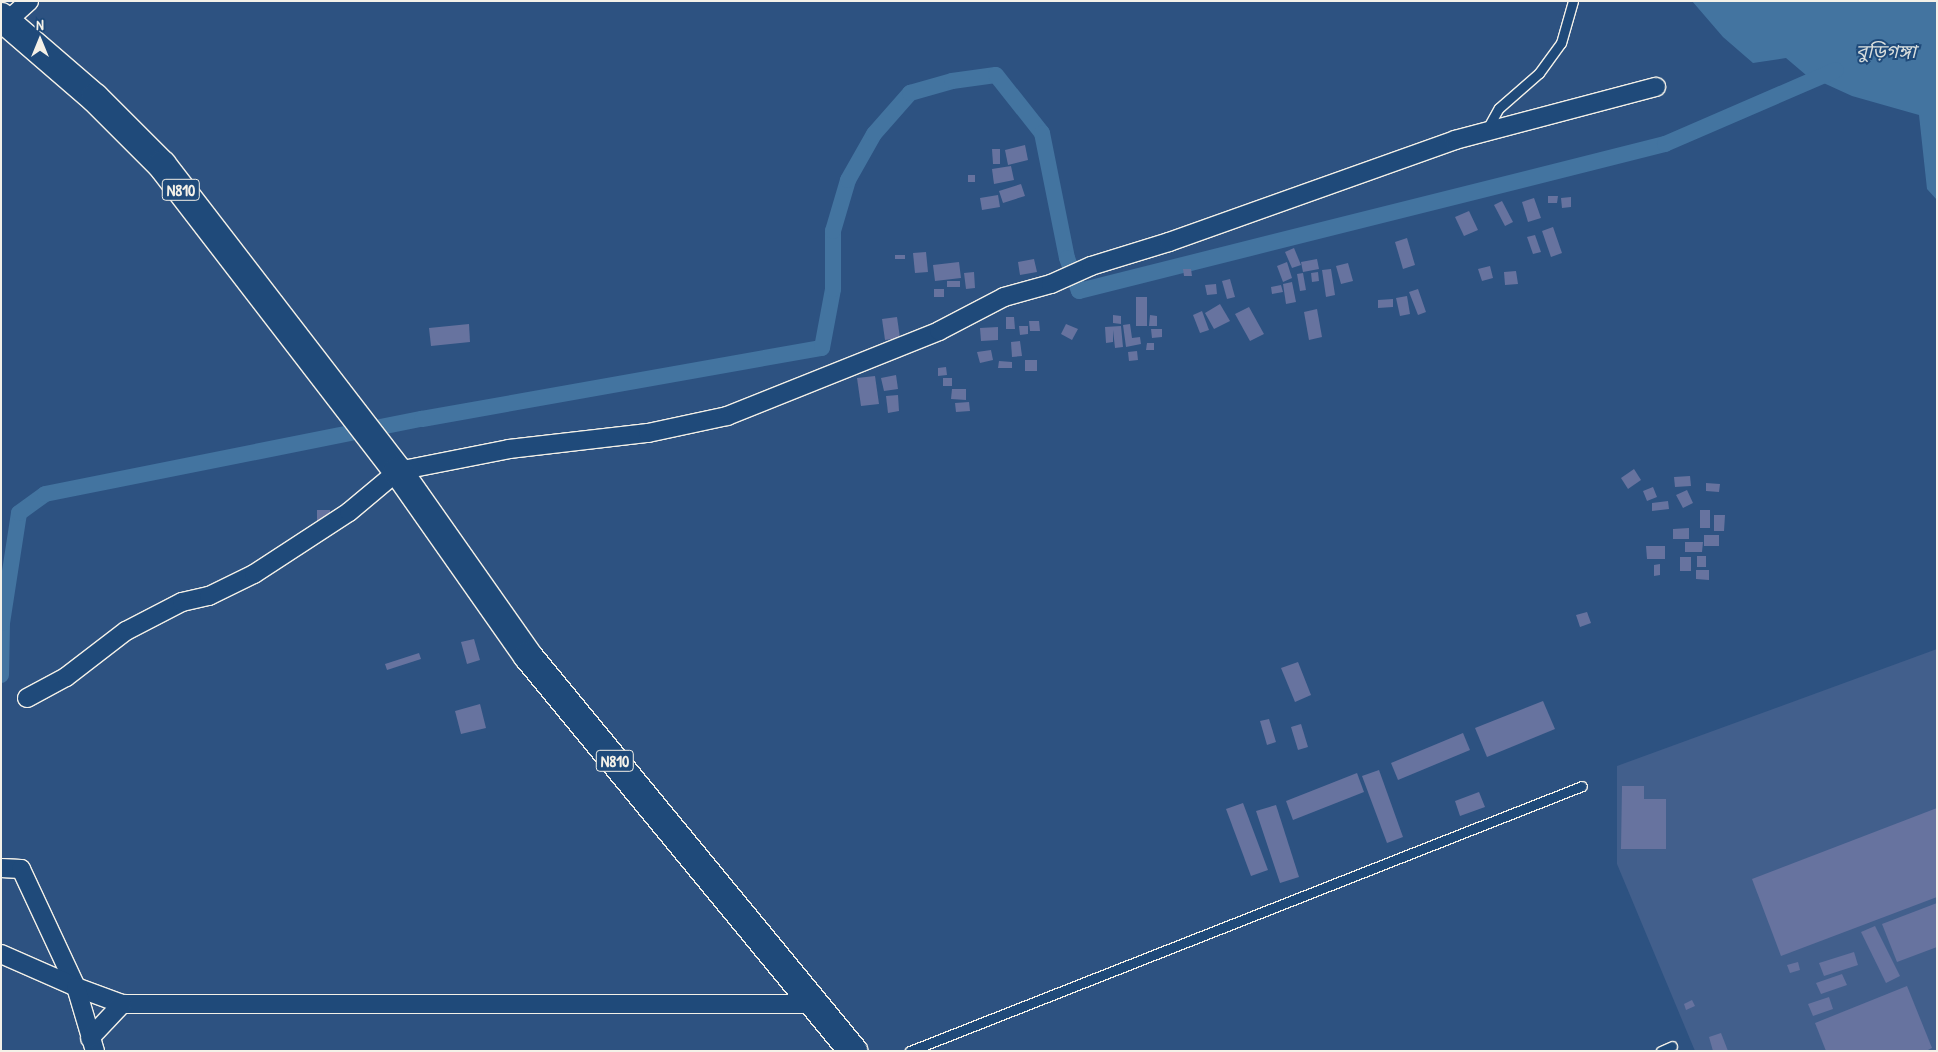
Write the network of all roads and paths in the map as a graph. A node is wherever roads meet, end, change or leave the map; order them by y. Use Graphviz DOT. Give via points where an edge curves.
graph roads {
  1 [pos="29,1"];
  2 [pos="1573,1"];
  3 [pos="4,19"];
  4 [pos="1656,87"];
  5 [pos="1486,132"];
  6 [pos="394,466"];
  7 [pos="27,698"];
  8 [pos="1582,786"];
  9 [pos="1,868"];
  10 [pos="1,954"];
  11 [pos="76,987"];
  12 [pos="122,1004"];
  13 [pos="817,1004"];
  14 [pos="93,1045"];
  15 [pos="1672,1046"];
  16 [pos="853,1051"];
  17 [pos="910,1051"];
  18 [pos="1661,1051"];
  1 -- 3 [label="street"];
  2 -- 5 [label="lane" via="1561,42 1534,78 1498,108"];
  3 -- 6 [label="highway, N810" via="95,98 162,165"];
  4 -- 5 [label="street"];
  5 -- 6 [label="street" via="1390,161 1169,242 1091,266 1051,284 1004,298 939,331 727,416 648,433"];
  6 -- 7 [label="street" via="349,512 254,574 209,596 182,602 126,631 66,678"];
  6 -- 13 [label="highway, N810" via="528,656"];
  8 -- 17 [label="lane"];
  9 -- 11 [label="street" via="21,869"];
  10 -- 11 [label="street"];
  11 -- 12 [label="street"];
  11 -- 14 [label="street"];
  12 -- 13 [label="street"];
  12 -- 14 [label="street"];
  13 -- 16 [label="highway, N810"];
  15 -- 18 [label="lane"];
}
